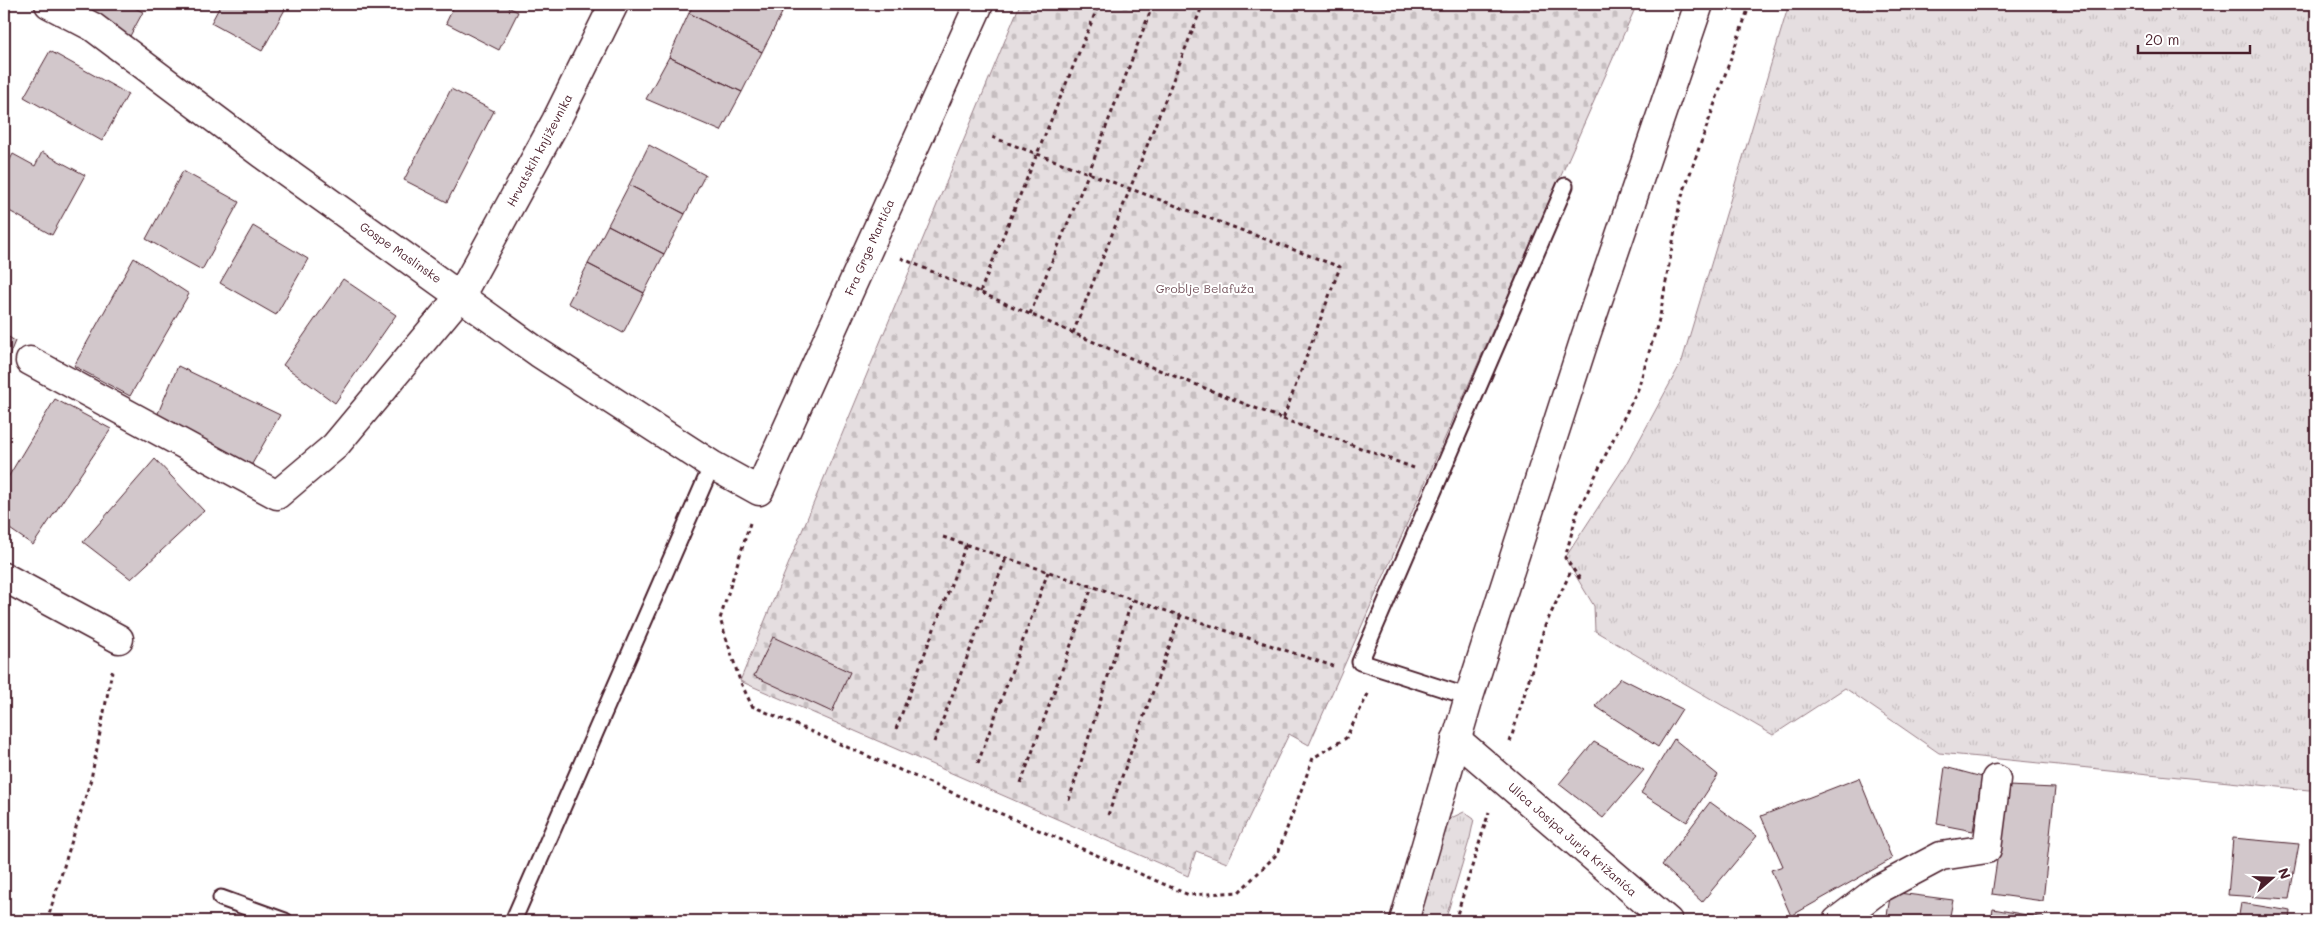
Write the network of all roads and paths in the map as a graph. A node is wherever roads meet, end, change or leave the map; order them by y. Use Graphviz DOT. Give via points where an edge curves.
graph roads {
  1 [pos="49,4"];
  2 [pos="614,4"];
  3 [pos="979,4"];
  4 [pos="1099,4"];
  5 [pos="1153,4"];
  6 [pos="1202,4"];
  7 [pos="1699,4"];
  8 [pos="1750,4"];
  9 [pos="989,136"];
  10 [pos="1038,152"];
  11 [pos="1089,172"];
  12 [pos="1565,186"];
  13 [pos="1130,187"];
  14 [pos="870,245"];
  15 [pos="980,292"];
  16 [pos="461,295"];
  17 [pos="1030,314"];
  18 [pos="1073,333"];
  19 [pos="30,361"];
  20 [pos="1284,419"];
  21 [pos="712,465"];
  22 [pos="1410,478"];
  23 [pos="759,491"];
  24 [pos="943,537"];
  25 [pos="966,545"];
  26 [pos="1006,558"];
  27 [pos="1572,569"];
  28 [pos="1048,572"];
  29 [pos="4,577"];
  30 [pos="1580,580"];
  31 [pos="1092,587"];
  32 [pos="1132,600"];
  33 [pos="1180,616"];
  34 [pos="1545,626"];
  35 [pos="119,639"];
  36 [pos="1337,658"];
  37 [pos="1373,685"];
  38 [pos="1469,697"];
  39 [pos="896,729"];
  40 [pos="1456,739"];
  41 [pos="934,742"];
  42 [pos="978,763"];
  43 [pos="1996,779"];
  44 [pos="1021,784"];
  45 [pos="1069,800"];
  46 [pos="1108,815"];
  47 [pos="221,898"];
  48 [pos="47,921"];
  49 [pos="285,921"];
  50 [pos="513,921"];
  51 [pos="1404,921"];
  52 [pos="1668,921"];
  53 [pos="1837,921"];
  1 -- 16 [label="street, Gospe Maslinske" via="93,28 262,154"];
  2 -- 16 [label="street, Hrvatskih književnika" via="556,121"];
  3 -- 14 [label="street, Fra Grge Martića"];
  4 -- 10 [label="path"];
  5 -- 11 [label="path"];
  6 -- 13 [label="path"];
  7 -- 38 [label="street" via="1586,335"];
  8 -- 30 [label="path" via="1680,202 1660,316 1638,389 1577,513 1565,558"];
  9 -- 10 [label="path"];
  10 -- 11 [label="path"];
  10 -- 15 [label="path"];
  11 -- 13 [label="path"];
  11 -- 17 [label="path"];
  12 -- 38 [label="lane" via="1360,662"];
  13 -- 18 [label="path"];
  13 -- 20 [label="path" via="1340,267"];
  14 -- 15 [label="path"];
  14 -- 23 [label="street, Fra Grge Martića"];
  15 -- 17 [label="path"];
  16 -- 19 [label="street, Hrvatskih književnika" via="335,446 277,495"];
  16 -- 21 [label="street, Gospe Maslinske" via="539,352"];
  17 -- 18 [label="path"];
  18 -- 20 [label="path"];
  20 -- 22 [label="path" via="1414,468"];
  21 -- 23 [label="street, Gospe Maslinske"];
  21 -- 50 [label="lane"];
  23 -- 37 [label="path" via="720,619 740,681 752,706 1189,895 1239,892 1278,852 1313,758 1346,738"];
  24 -- 25 [label="path"];
  25 -- 26 [label="path"];
  25 -- 39 [label="path"];
  26 -- 28 [label="path"];
  26 -- 41 [label="path"];
  27 -- 34 [label="path"];
  28 -- 31 [label="path"];
  28 -- 42 [label="path"];
  29 -- 35 [label="street"];
  31 -- 32 [label="path"];
  31 -- 44 [label="path"];
  32 -- 33 [label="path"];
  32 -- 45 [label="path"];
  33 -- 36 [label="path" via="1333,668"];
  33 -- 46 [label="path"];
  35 -- 48 [label="path" via="91,779"];
  38 -- 40 [label="street"];
  40 -- 51 [label="street"];
  40 -- 52 [label="street, Ulica Josipa Jurja Križanića"];
  43 -- 53 [label="street" via="1987,849 1941,856 1879,889"];
  47 -- 49 [label="lane"];
}
